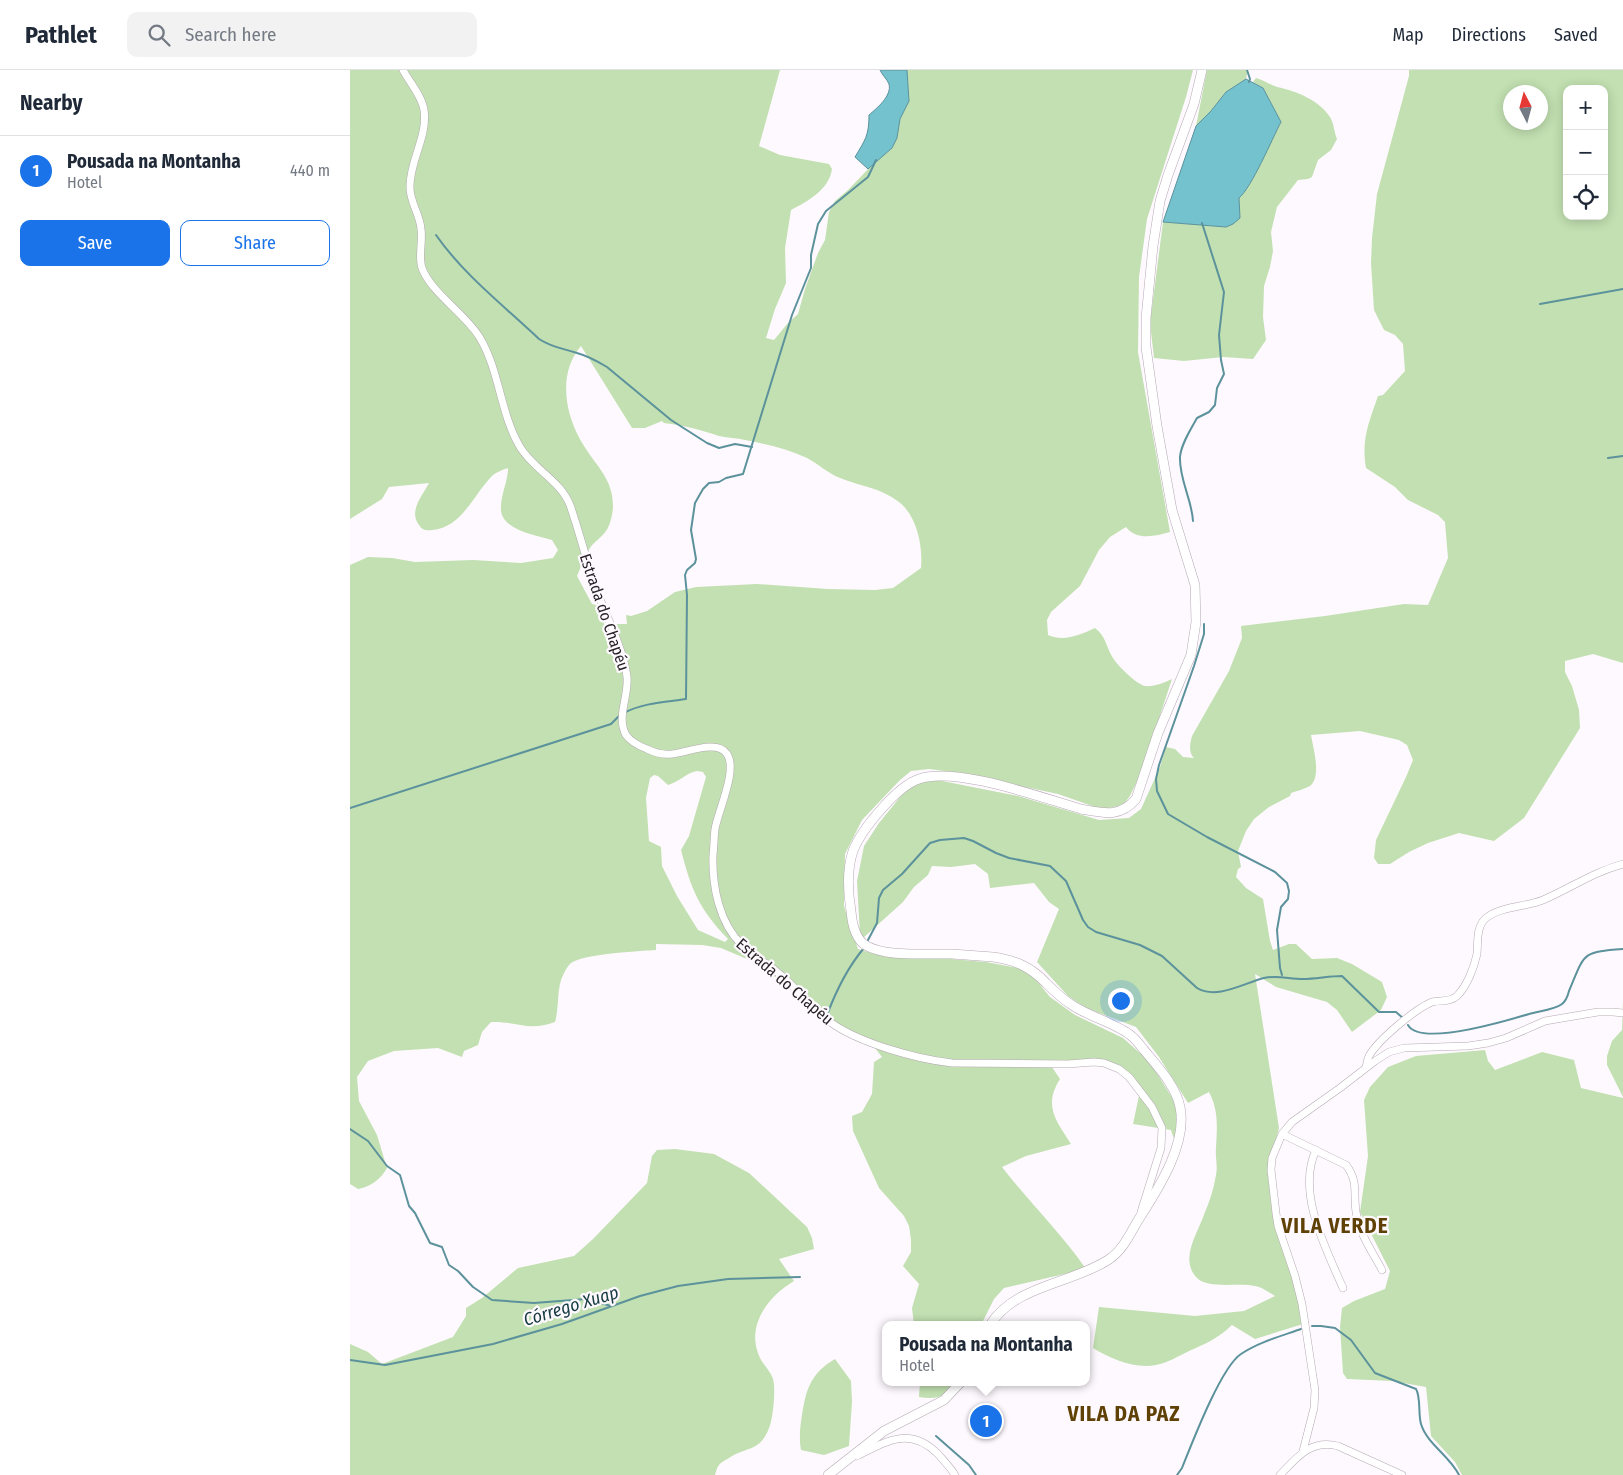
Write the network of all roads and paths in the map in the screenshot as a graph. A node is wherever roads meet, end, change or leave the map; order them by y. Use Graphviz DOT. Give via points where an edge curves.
graph roads {
  1 [pos="403,70"];
  2 [pos="1202,70"];
  3 [pos="1623,864"];
  4 [pos="1623,1014"];
  5 [pos="1366,1067"];
  6 [pos="1282,1134"];
  7 [pos="1316,1150"];
  8 [pos="1138,1221"];
  9 [pos="1382,1270"];
  10 [pos="1343,1288"];
  11 [pos="994,1321"];
  12 [pos="957,1386"];
  13 [pos="1302,1451"];
  14 [pos="841,1464"];
  15 [pos="828,1475"];
  16 [pos="955,1475"];
  17 [pos="1280,1475"];
  18 [pos="1402,1475"];
  1 -- 8 [label="street, Estrada do Chapéu" via="424,112 410,188 422,231 422,268 436,289 479,336 519,445 536,467 555,482 569,502 624,663 627,686 622,721 624,731 629,740 654,752 668,755 703,747 722,749 730,761 729,781 715,828 713,859 716,889 728,928 744,948 773,968 829,1022 877,1044 952,1063 1094,1062 1120,1069 1152,1107 1162,1128 1161,1148"];
  2 -- 8 [label="main road" via="1160,201 1146,318 1146,347 1155,417 1172,510 1195,585 1196,622 1191,655 1158,733 1136,799 1129,808 1101,813 963,777 918,779 891,799 862,835 853,852 849,871 852,924 864,944 885,952 953,954 1010,960 1024,965 1072,1006 1126,1032 1141,1046 1173,1089 1181,1119 1167,1172"];
  3 -- 5 [label="street" via="1542,900 1486,918 1480,927 1472,969 1458,996 1434,1002 1415,1012 1375,1048"];
  4 -- 5 [label="street" via="1598,1012 1554,1019 1532,1025 1506,1038 1478,1044 1404,1048 1389,1052"];
  5 -- 6 [label="street" via="1292,1122"];
  6 -- 7 [label="street"];
  6 -- 13 [label="street" via="1272,1158 1271,1170 1276,1214 1302,1304 1316,1390"];
  7 -- 9 [label="street" via="1346,1165 1351,1173 1355,1181 1357,1218"];
  7 -- 10 [label="street" via="1310,1177 1314,1215"];
  8 -- 11 [label="main road" via="1125,1243 1108,1260 1030,1293 1008,1305"];
  12 -- 14 [label="main road" via="944,1400 895,1424"];
  13 -- 17 [label="street"];
  13 -- 18 [label="street" via="1321,1444 1338,1446"];
  14 -- 15 [label="main road"];
  14 -- 16 [label="street" via="880,1444 907,1438 920,1440 933,1450"];
}
